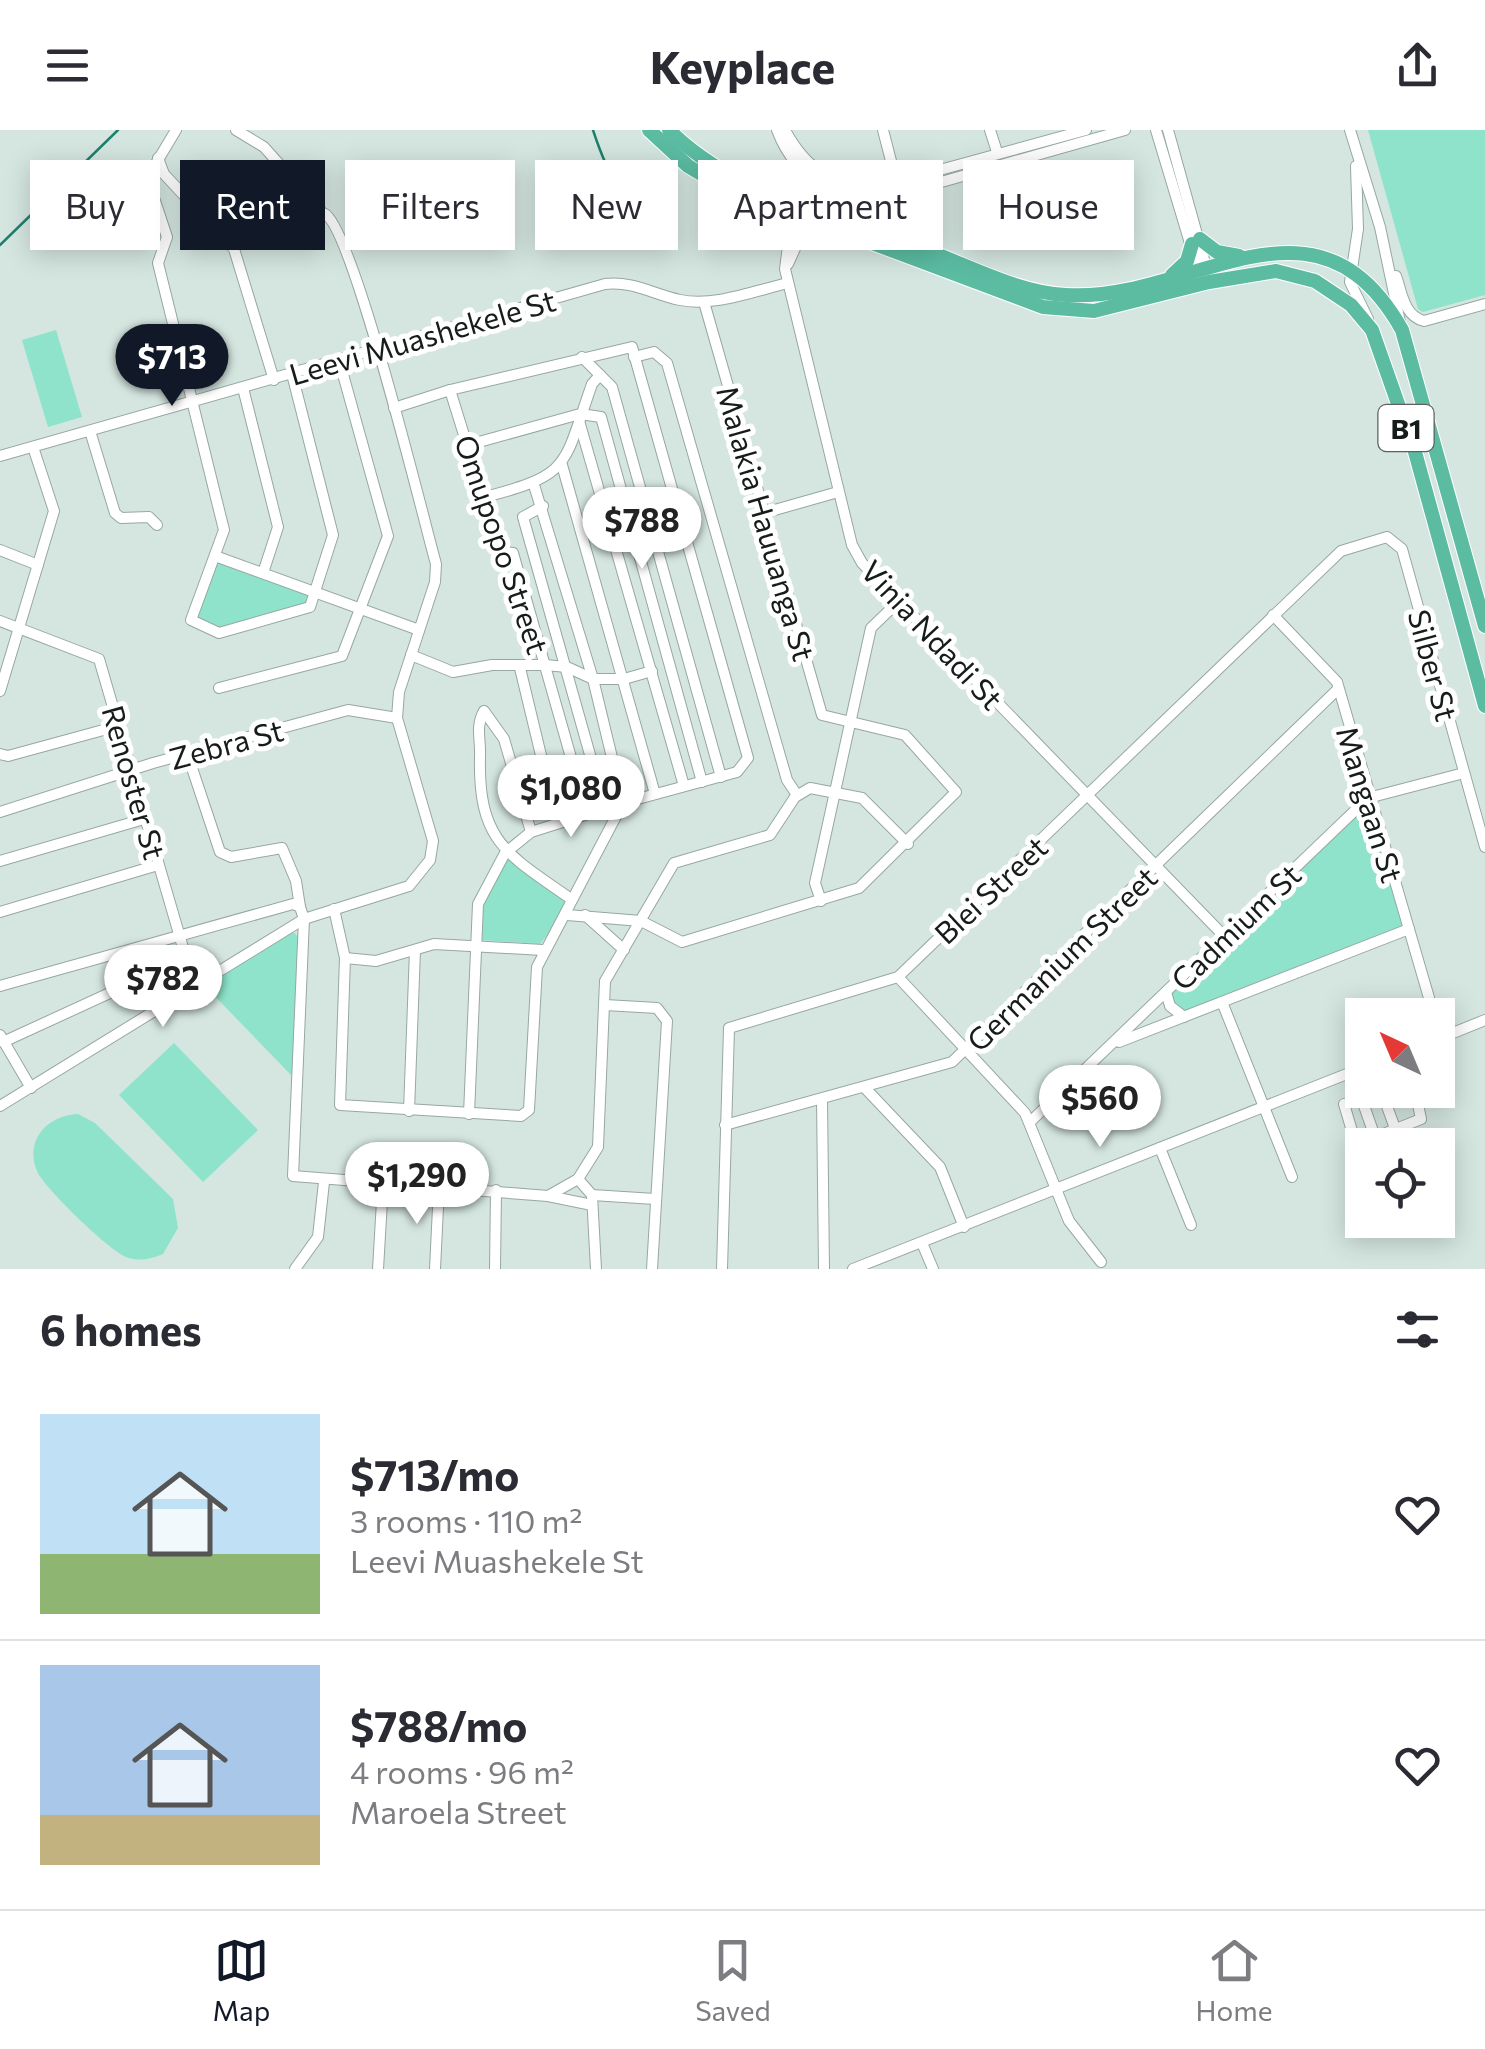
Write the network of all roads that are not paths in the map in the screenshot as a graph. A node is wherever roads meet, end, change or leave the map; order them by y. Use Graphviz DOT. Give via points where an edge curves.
graph roads {
  1 [pos="176,130"];
  2 [pos="236,130"];
  3 [pos="649,130"];
  4 [pos="669,130"];
  5 [pos="777,130"];
  6 [pos="785,130"];
  7 [pos="882,130"];
  8 [pos="990,130"];
  9 [pos="1086,130"];
  10 [pos="1125,130"];
  11 [pos="1156,130"];
  12 [pos="1168,130"];
  13 [pos="1350,130"];
  14 [pos="1073,135"];
  15 [pos="1355,150"];
  16 [pos="997,152"];
  17 [pos="158,157"];
  18 [pos="276,160"];
  19 [pos="709,160"];
  20 [pos="802,160"];
  21 [pos="805,160"];
  22 [pos="890,160"];
  23 [pos="698,171"];
  24 [pos="943,172"];
  25 [pos="943,174"];
  26 [pos="180,192"];
  27 [pos="325,215"];
  28 [pos="1380,227"];
  29 [pos="1196,242"];
  30 [pos="235,250"];
  31 [pos="792,250"];
  32 [pos="902,250"];
  33 [pos="917,250"];
  34 [pos="1244,256"];
  35 [pos="1351,270"];
  36 [pos="1204,276"];
  37 [pos="1167,278"];
  38 [pos="788,283"];
  39 [pos="704,302"];
  40 [pos="1485,304"];
  41 [pos="1372,330"];
  42 [pos="1402,330"];
  43 [pos="377,349"];
  44 [pos="634,356"];
  45 [pos="582,357"];
  46 [pos="338,360"];
  47 [pos="292,374"];
  48 [pos="600,375"];
  49 [pos="274,380"];
  50 [pos="243,388"];
  51 [pos="450,390"];
  52 [pos="191,402"];
  53 [pos="394,408"];
  54 [pos="579,417"];
  55 [pos="90,431"];
  56 [pos="468,445"];
  57 [pos="34,447"];
  58 [pos="0,456"];
  59 [pos="562,465"];
  60 [pos="534,485"];
  61 [pos="838,492"];
  62 [pos="482,498"];
  63 [pos="543,506"];
  64 [pos="764,512"];
  65 [pos="157,525"];
  66 [pos="1397,542"];
  67 [pos="0,550"];
  68 [pos="215,556"];
  69 [pos="38,565"];
  70 [pos="263,573"];
  71 [pos="316,592"];
  72 [pos="899,600"];
  73 [pos="360,608"];
  74 [pos="1273,615"];
  75 [pos="0,621"];
  76 [pos="1485,626"];
  77 [pos="21,627"];
  78 [pos="419,630"];
  79 [pos="411,655"];
  80 [pos="545,665"];
  81 [pos="520,668"];
  82 [pos="567,668"];
  83 [pos="652,671"];
  84 [pos="593,678"];
  85 [pos="624,679"];
  86 [pos="219,688"];
  87 [pos="1338,690"];
  88 [pos="0,691"];
  89 [pos="1485,706"];
  90 [pos="398,718"];
  91 [pos="850,725"];
  92 [pos="118,726"];
  93 [pos="0,754"];
  94 [pos="188,754"];
  95 [pos="130,773"];
  96 [pos="1464,774"];
  97 [pos="721,777"];
  98 [pos="702,782"];
  99 [pos="684,786"];
  100 [pos="835,792"];
  101 [pos="654,794"];
  102 [pos="797,795"];
  103 [pos="1088,796"];
  104 [pos="1368,798"];
  105 [pos="623,802"];
  106 [pos="606,808"];
  107 [pos="0,812"];
  108 [pos="587,814"];
  109 [pos="144,818"];
  110 [pos="557,822"];
  111 [pos="531,832"];
  112 [pos="908,844"];
  113 [pos="1485,847"];
  114 [pos="505,853"];
  115 [pos="0,861"];
  116 [pos="158,865"];
  117 [pos="1156,866"];
  118 [pos="571,899"];
  119 [pos="821,901"];
  120 [pos="334,909"];
  121 [pos="0,912"];
  122 [pos="302,913"];
  123 [pos="584,914"];
  124 [pos="567,915"];
  125 [pos="641,921"];
  126 [pos="1410,929"];
  127 [pos="179,934"];
  128 [pos="1224,936"];
  129 [pos="476,946"];
  130 [pos="415,950"];
  131 [pos="543,950"];
  132 [pos="624,950"];
  133 [pos="186,958"];
  134 [pos="345,958"];
  135 [pos="898,976"];
  136 [pos="200,983"];
  137 [pos="0,986"];
  138 [pos="1166,992"];
  139 [pos="1429,998"];
  140 [pos="1222,1002"];
  141 [pos="605,1005"];
  142 [pos="1184,1017"];
  143 [pos="1485,1020"];
  144 [pos="1455,1030"];
  145 [pos="1,1038"];
  146 [pos="1114,1044"];
  147 [pos="965,1050"];
  148 [pos="1345,1075"];
  149 [pos="864,1087"];
  150 [pos="31,1088"];
  151 [pos="822,1099"];
  152 [pos="0,1106"];
  153 [pos="1264,1107"];
  154 [pos="1421,1108"];
  155 [pos="409,1111"];
  156 [pos="470,1114"];
  157 [pos="1030,1122"];
  158 [pos="726,1125"];
  159 [pos="1401,1128"];
  160 [pos="1160,1148"];
  161 [pos="1292,1178"];
  162 [pos="578,1180"];
  163 [pos="324,1182"];
  164 [pos="383,1184"];
  165 [pos="439,1187"];
  166 [pos="1056,1189"];
  167 [pos="496,1190"];
  168 [pos="548,1196"];
  169 [pos="655,1199"];
  170 [pos="592,1200"];
  171 [pos="1191,1225"];
  172 [pos="964,1226"];
  173 [pos="922,1242"];
  174 [pos="1101,1262"];
  175 [pos="496,1267"];
  176 [pos="294,1269"];
  177 [pos="378,1269"];
  178 [pos="436,1269"];
  179 [pos="596,1269"];
  180 [pos="652,1269"];
  181 [pos="722,1269"];
  182 [pos="824,1269"];
  183 [pos="853,1269"];
  184 [pos="933,1269"];
  1 -- 17 [label="street"];
  2 -- 18 [label="street"];
  3 -- 23 [label="highway, B1"];
  4 -- 19 [label="highway, B1"];
  5 -- 20 [label="street"];
  6 -- 21 [label="street"];
  7 -- 22 [label="street"];
  8 -- 16 [label="street"];
  9 -- 14 [label="street"];
  10 -- 14 [label="street"];
  11 -- 29 [label="street"];
  12 -- 29 [label="street"];
  13 -- 15 [label="street"];
  14 -- 16 [label="street"];
  14 -- 25 [label="street"];
  15 -- 28 [label="street"];
  15 -- 35 [label="street" via="1358,229"];
  16 -- 24 [label="street"];
  17 -- 26 [label="street"];
  17 -- 52 [label="street" via="152,192 167,238 158,263"];
  27 -- 43 [label="street" via="337,229"];
  28 -- 40 [label="street" via="1408,310 1424,321"];
  28 -- 42 [label="street"];
  29 -- 34 [label="highway"];
  29 -- 36 [label="street"];
  29 -- 37 [label="highway"];
  30 -- 49 [label="street"];
  31 -- 38 [label="street, Vinia Ndadi St"];
  32 -- 36 [label="highway, B1" via="1054,310 1094,311"];
  33 -- 37 [label="highway, B1" via="1041,292 1100,294"];
  34 -- 35 [label="highway, B1" via="1301,251"];
  34 -- 36 [label="highway, B1"];
  35 -- 41 [label="street" via="1350,287"];
  35 -- 42 [label="highway, B1"];
  36 -- 37 [label="highway, B1"];
  36 -- 41 [label="highway, B1" via="1295,274 1335,292"];
  38 -- 39 [label="street, Leevi Muashekele St"];
  38 -- 61 [label="street, Vinia Ndadi St"];
  39 -- 43 [label="street, Leevi Muashekele St" via="628,282 605,284"];
  39 -- 64 [label="street, Malakia Hauuanga St"];
  41 -- 89 [label="highway, B1" via="1415,452"];
  42 -- 76 [label="highway, B1"];
  43 -- 46 [label="street, Leevi Muashekele St"];
  43 -- 53 [label="street"];
  44 -- 45 [label="street" via="624,346"];
  44 -- 97 [label="street" via="748,758 744,767"];
  44 -- 102 [label="street" via="654,352 667,363 787,780"];
  45 -- 48 [label="street"];
  45 -- 51 [label="street"];
  46 -- 47 [label="street, Leevi Muashekele St"];
  46 -- 73 [label="street" via="388,536"];
  47 -- 49 [label="street, Leevi Muashekele St"];
  47 -- 71 [label="street" via="333,534"];
  48 -- 54 [label="street"];
  48 -- 97 [label="street" via="612,387"];
  49 -- 50 [label="street, Leevi Muashekele St"];
  50 -- 52 [label="street, Leevi Muashekele St"];
  50 -- 70 [label="street" via="278,527"];
  51 -- 53 [label="street"];
  51 -- 56 [label="street, Omupopo Street"];
  52 -- 55 [label="street, Leevi Muashekele St"];
  52 -- 68 [label="street" via="224,527"];
  53 -- 78 [label="street" via="436,564"];
  54 -- 56 [label="street"];
  54 -- 59 [label="street"];
  54 -- 83 [label="street"];
  54 -- 98 [label="street" via="602,420"];
  55 -- 57 [label="street, Leevi Muashekele St"];
  55 -- 65 [label="street" via="115,512 122,518 146,516"];
  56 -- 62 [label="street, Omupopo Street"];
  57 -- 58 [label="street, Leevi Muashekele St"];
  57 -- 69 [label="street" via="54,512"];
  59 -- 60 [label="street"];
  59 -- 85 [label="street"];
  60 -- 62 [label="street"];
  60 -- 63 [label="street"];
  61 -- 64 [label="street"];
  61 -- 72 [label="street, Vinia Ndadi St" via="862,563"];
  62 -- 80 [label="street, Omupopo Street" via="500,550 513,553"];
  63 -- 82 [label="street" via="523,517"];
  63 -- 84 [label="street"];
  64 -- 91 [label="street, Malakia Hauuanga St" via="822,715"];
  66 -- 74 [label="street, Blei Street" via="1387,537 1341,551"];
  66 -- 96 [label="street, Silber St"];
  67 -- 69 [label="street"];
  68 -- 70 [label="street"];
  68 -- 71 [label="street" via="192,621 219,633 308,608"];
  69 -- 77 [label="street"];
  70 -- 71 [label="street"];
  71 -- 73 [label="street"];
  72 -- 91 [label="street" via="871,628"];
  72 -- 103 [label="street, Vinia Ndadi St"];
  73 -- 78 [label="street"];
  73 -- 86 [label="street" via="342,656"];
  74 -- 87 [label="street, Mangaan St"];
  74 -- 103 [label="street, Blei Street"];
  75 -- 77 [label="street"];
  77 -- 88 [label="street"];
  77 -- 92 [label="street, Renoster St" via="99,659"];
  78 -- 79 [label="street"];
  79 -- 81 [label="street" via="452,672"];
  79 -- 90 [label="street" via="398,692"];
  80 -- 81 [label="street"];
  80 -- 82 [label="street"];
  80 -- 108 [label="street, Omupopo Street"];
  81 -- 110 [label="street"];
  82 -- 84 [label="street"];
  82 -- 106 [label="street"];
  83 -- 85 [label="street"];
  83 -- 99 [label="street"];
  84 -- 85 [label="street"];
  84 -- 105 [label="street"];
  85 -- 101 [label="street"];
  87 -- 104 [label="street, Mangaan St"];
  87 -- 117 [label="street, Germanium Street"];
  90 -- 94 [label="street, Zebra St" via="352,709"];
  90 -- 120 [label="street" via="433,841 430,860 409,886"];
  91 -- 100 [label="street"];
  91 -- 112 [label="street" via="905,735 956,790"];
  92 -- 93 [label="street"];
  92 -- 95 [label="street, Renoster St"];
  94 -- 95 [label="street, Zebra St"];
  94 -- 122 [label="street" via="220,852 282,848"];
  95 -- 107 [label="street, Zebra St"];
  95 -- 109 [label="street, Renoster St"];
  96 -- 104 [label="street, Cadmium St"];
  96 -- 113 [label="street, Silber St"];
  97 -- 98 [label="street"];
  98 -- 99 [label="street"];
  99 -- 101 [label="street"];
  100 -- 102 [label="street" via="810,788"];
  100 -- 112 [label="street" via="862,798"];
  100 -- 119 [label="street" via="815,883"];
  101 -- 105 [label="street"];
  102 -- 125 [label="street" via="770,835 674,863"];
  103 -- 117 [label="street, Vinia Ndadi St"];
  103 -- 135 [label="street, Blei Street"];
  104 -- 126 [label="street, Mangaan St"];
  104 -- 128 [label="street, Cadmium St"];
  105 -- 106 [label="street"];
  105 -- 118 [label="street"];
  106 -- 108 [label="street"];
  108 -- 110 [label="street"];
  109 -- 115 [label="street"];
  109 -- 116 [label="street, Renoster St"];
  110 -- 111 [label="street"];
  111 -- 114 [label="street"];
  111 -- 114 [label="street" via="504,740 484,710 478,782 490,828"];
  112 -- 119 [label="street" via="859,888"];
  114 -- 118 [label="street"];
  114 -- 129 [label="street" via="478,904"];
  116 -- 121 [label="street"];
  116 -- 127 [label="street, Renoster St"];
  117 -- 128 [label="street, Vinia Ndadi St"];
  117 -- 147 [label="street, Germanium Street"];
  118 -- 124 [label="street"];
  119 -- 125 [label="street" via="682,942"];
  120 -- 122 [label="street"];
  120 -- 134 [label="street"];
  122 -- 127 [label="street" via="293,904"];
  122 -- 136 [label="street"];
  122 -- 163 [label="street" via="290,1170 298,1180"];
  123 -- 124 [label="street"];
  123 -- 125 [label="street"];
  123 -- 132 [label="street"];
  124 -- 131 [label="street"];
  125 -- 132 [label="street"];
  126 -- 139 [label="street, Mangaan St"];
  126 -- 140 [label="street"];
  127 -- 133 [label="street, Renoster St"];
  127 -- 137 [label="street"];
  128 -- 138 [label="street, Cadmium St"];
  129 -- 130 [label="street"];
  129 -- 131 [label="street"];
  129 -- 156 [label="street"];
  130 -- 134 [label="street" via="376,961"];
  130 -- 155 [label="street"];
  131 -- 156 [label="street" via="529,1110 522,1116"];
  132 -- 141 [label="street" via="605,981"];
  133 -- 136 [label="street, Renoster St"];
  133 -- 145 [label="street"];
  134 -- 155 [label="street" via="340,1105"];
  135 -- 147 [label="street"];
  135 -- 158 [label="street, Blei Street" via="729,1028"];
  136 -- 150 [label="street"];
  138 -- 142 [label="street"];
  138 -- 146 [label="street, Cadmium St"];
  140 -- 142 [label="street"];
  140 -- 153 [label="street"];
  141 -- 162 [label="street" via="598,1147"];
  141 -- 169 [label="street" via="657,1008 667,1021"];
  142 -- 146 [label="street"];
  143 -- 144 [label="street"];
  145 -- 150 [label="street"];
  146 -- 157 [label="street, Cadmium St"];
  147 -- 149 [label="street, Germanium Street" via="948,1064"];
  147 -- 157 [label="street"];
  148 -- 153 [label="street"];
  149 -- 151 [label="street, Germanium Street"];
  149 -- 172 [label="street" via="940,1168"];
  150 -- 152 [label="street"];
  151 -- 158 [label="street, Germanium Street"];
  151 -- 182 [label="street"];
  153 -- 160 [label="street"];
  153 -- 161 [label="street"];
  154 -- 159 [label="street" via="1423,1116"];
  155 -- 156 [label="street"];
  157 -- 166 [label="street"];
  158 -- 181 [label="street, Blei Street"];
  160 -- 166 [label="street"];
  160 -- 171 [label="street"];
  162 -- 168 [label="street"];
  162 -- 170 [label="street"];
  163 -- 164 [label="street"];
  163 -- 176 [label="street" via="318,1237"];
  164 -- 165 [label="street"];
  164 -- 177 [label="street"];
  165 -- 167 [label="street"];
  165 -- 178 [label="street"];
  166 -- 172 [label="street"];
  166 -- 174 [label="street" via="1077,1235"];
  167 -- 168 [label="street"];
  167 -- 175 [label="street"];
  168 -- 170 [label="street"];
  169 -- 170 [label="street"];
  169 -- 180 [label="street"];
  170 -- 179 [label="street"];
  172 -- 173 [label="street"];
  173 -- 183 [label="street"];
  173 -- 184 [label="street"];
}
